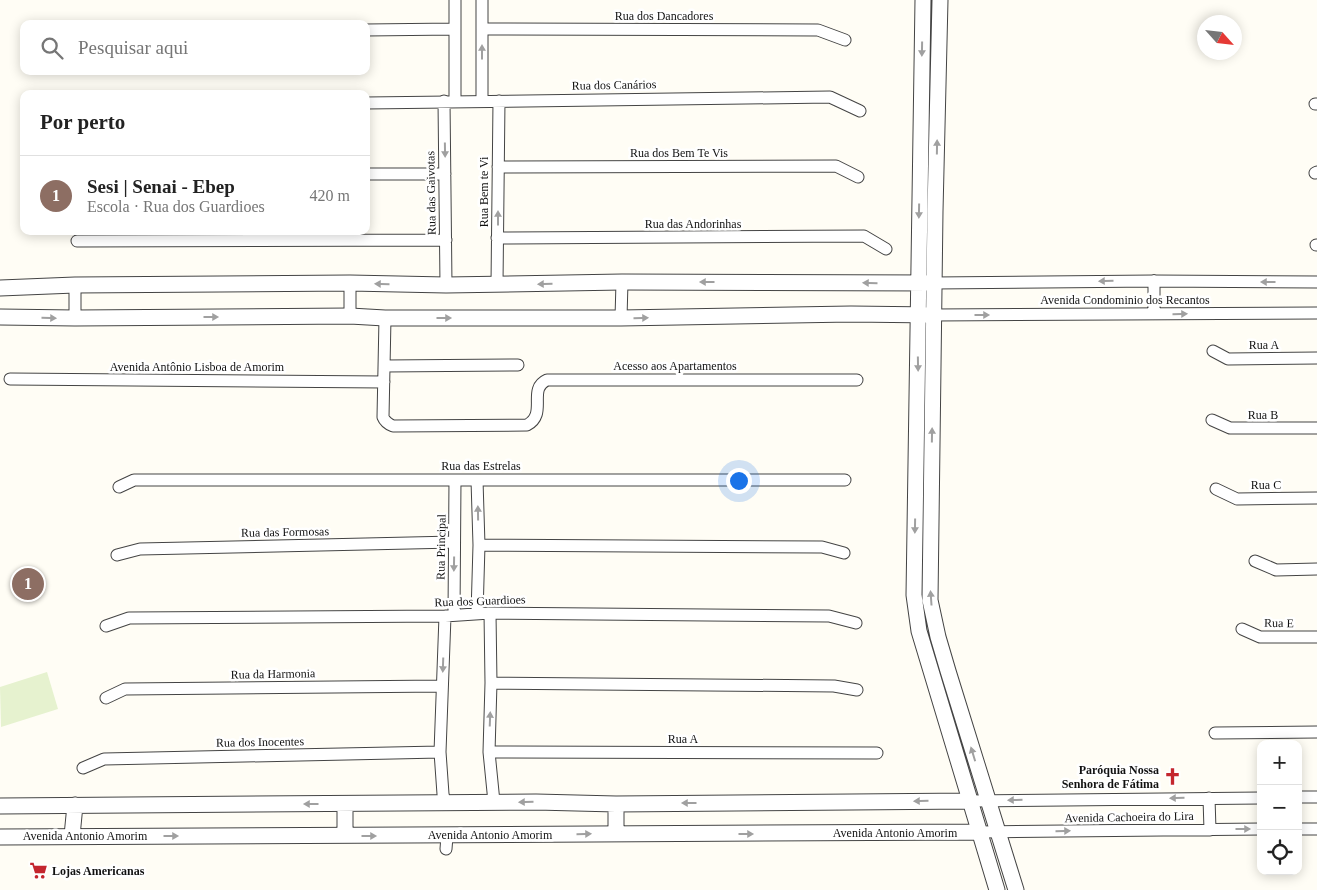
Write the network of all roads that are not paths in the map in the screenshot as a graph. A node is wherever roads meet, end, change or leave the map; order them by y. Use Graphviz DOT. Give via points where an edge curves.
graph roads {
  1 [pos="455,0"];
  2 [pos="482,0"];
  3 [pos="923,0"];
  4 [pos="940,0"];
  5 [pos="455,29"];
  6 [pos="482,29"];
  7 [pos="370,30"];
  8 [pos="845,40"];
  9 [pos="498,100"];
  10 [pos="450,101"];
  11 [pos="482,101"];
  12 [pos="370,102"];
  13 [pos="860,110"];
  14 [pos="498,167"];
  15 [pos="370,174"];
  16 [pos="445,174"];
  17 [pos="858,177"];
  18 [pos="498,238"];
  19 [pos="446,240"];
  20 [pos="77,241"];
  21 [pos="886,249"];
  22 [pos="1154,281"];
  23 [pos="622,282"];
  24 [pos="1317,282"];
  25 [pos="350,283"];
  26 [pos="918,283"];
  27 [pos="934,283"];
  28 [pos="497,284"];
  29 [pos="75,285"];
  30 [pos="446,285"];
  31 [pos="0,288"];
  32 [pos="1317,313"];
  33 [pos="1154,314"];
  34 [pos="918,315"];
  35 [pos="934,315"];
  36 [pos="350,316"];
  37 [pos="0,317"];
  38 [pos="75,318"];
  39 [pos="385,318"];
  40 [pos="621,318"];
  41 [pos="1213,351"];
  42 [pos="1317,358"];
  43 [pos="518,365"];
  44 [pos="385,366"];
  45 [pos="10,380"];
  46 [pos="856,380"];
  47 [pos="384,382"];
  48 [pos="1212,420"];
  49 [pos="1317,428"];
  50 [pos="455,480"];
  51 [pos="477,480"];
  52 [pos="845,480"];
  53 [pos="119,487"];
  54 [pos="1216,489"];
  55 [pos="1317,498"];
  56 [pos="454,542"];
  57 [pos="479,545"];
  58 [pos="844,553"];
  59 [pos="117,555"];
  60 [pos="1255,561"];
  61 [pos="1317,569"];
  62 [pos="490,613"];
  63 [pos="477,614"];
  64 [pos="449,616"];
  65 [pos="856,623"];
  66 [pos="106,626"];
  67 [pos="1242,629"];
  68 [pos="1317,637"];
  69 [pos="491,682"];
  70 [pos="442,686"];
  71 [pos="857,690"];
  72 [pos="106,698"];
  73 [pos="1317,732"];
  74 [pos="1215,733"];
  75 [pos="440,752"];
  76 [pos="488,752"];
  77 [pos="876,753"];
  78 [pos="83,768"];
  79 [pos="1302,797"];
  80 [pos="1317,797"];
  81 [pos="1209,798"];
  82 [pos="1257,798"];
  83 [pos="970,801"];
  84 [pos="987,801"];
  85 [pos="494,802"];
  86 [pos="445,803"];
  87 [pos="345,804"];
  88 [pos="616,804"];
  89 [pos="75,805"];
  90 [pos="0,806"];
  91 [pos="1257,829"];
  92 [pos="1302,829"];
  93 [pos="1317,829"];
  94 [pos="1210,830"];
  95 [pos="980,832"];
  96 [pos="997,832"];
  97 [pos="616,834"];
  98 [pos="345,835"];
  99 [pos="72,836"];
  100 [pos="0,837"];
  101 [pos="998,890"];
  102 [pos="1016,890"];
  1 -- 5 [label="street"];
  2 -- 6 [label="street"];
  3 -- 26 [label="street, one-way"];
  27 -- 4 [label="street, one-way"];
  5 -- 7 [label="street"];
  5 -- 10 [label="street"];
  6 -- 8 [label="street, Rua dos Dancadores" via="818,30"];
  11 -- 6 [label="street, one-way"];
  9 -- 11 [label="street, Rua dos Canários"];
  9 -- 13 [label="street, Rua dos Canários" via="830,97"];
  9 -- 14 [label="street, Rua Bem te Vi"];
  10 -- 11 [label="street, Rua dos Canários"];
  10 -- 12 [label="street, Rua dos Canários"];
  10 -- 16 [label="street, Rua das Gaivotas, one-way"];
  14 -- 17 [label="street, Rua dos Bem Te Vis" via="836,166"];
  18 -- 14 [label="street, Rua Bem te Vi, one-way"];
  15 -- 16 [label="street"];
  16 -- 19 [label="street, Rua das Gaivotas"];
  18 -- 21 [label="street, Rua das Andorinhas" via="864,236"];
  18 -- 28 [label="street, Rua Bem te Vi"];
  19 -- 20 [label="street"];
  19 -- 30 [label="street, Rua das Gaivotas"];
  24 -- 22 [label="street, Avenida Condominio dos Recantos, one-way"];
  22 -- 27 [label="street, Avenida Condominio dos Recantos, one-way"];
  22 -- 33 [label="street"];
  26 -- 23 [label="street, one-way"];
  23 -- 28 [label="street, one-way"];
  23 -- 40 [label="street"];
  25 -- 29 [label="street"];
  30 -- 25 [label="street, one-way"];
  25 -- 36 [label="street"];
  26 -- 27 [label="street"];
  26 -- 34 [label="street"];
  27 -- 35 [label="street"];
  28 -- 30 [label="street"];
  29 -- 31 [label="street"];
  29 -- 38 [label="street"];
  33 -- 32 [label="street, Avenida Condominio dos Recantos, one-way"];
  35 -- 33 [label="street, Avenida Condominio dos Recantos, one-way"];
  34 -- 35 [label="street"];
  40 -- 34 [label="street, one-way"];
  34 -- 83 [label="street, one-way" via="914,595 919,632"];
  84 -- 35 [label="street, one-way" via="930,600"];
  38 -- 36 [label="street, one-way"];
  36 -- 39 [label="street"];
  37 -- 38 [label="street, one-way"];
  39 -- 40 [label="street, one-way"];
  39 -- 44 [label="street"];
  41 -- 42 [label="street, Rua A" via="1228,359"];
  43 -- 44 [label="street"];
  44 -- 47 [label="street"];
  45 -- 47 [label="street, Avenida Antônio Lisboa de Amorim"];
  46 -- 47 [label="street, Acesso aos Apartamentos" via="547,380 538,390 535,420 527,425 393,426 383,417"];
  48 -- 49 [label="street, Rua B" via="1230,428"];
  50 -- 51 [label="street, Rua das Estrelas"];
  50 -- 53 [label="street, Rua das Estrelas" via="134,480"];
  50 -- 56 [label="street, Rua Principal"];
  51 -- 52 [label="street, Rua das Estrelas"];
  57 -- 51 [label="street, one-way"];
  54 -- 55 [label="street, Rua C" via="1238,499"];
  56 -- 59 [label="street, Rua das Formosas" via="140,549"];
  56 -- 64 [label="street, Rua Principal, one-way"];
  57 -- 58 [label="street" via="822,547"];
  57 -- 63 [label="street"];
  60 -- 61 [label="street" via="1276,570"];
  62 -- 63 [label="street, Rua dos Guardioes"];
  62 -- 65 [label="street, Rua dos Guardioes" via="830,616"];
  62 -- 69 [label="street"];
  63 -- 64 [label="street, Rua dos Guardioes"];
  64 -- 66 [label="street, Rua dos Guardioes" via="129,618"];
  64 -- 70 [label="street, one-way"];
  67 -- 68 [label="street, Rua E" via="1260,637"];
  69 -- 71 [label="street" via="834,686"];
  76 -- 69 [label="street, one-way"];
  70 -- 72 [label="street, Rua da Harmonia" via="125,689"];
  70 -- 75 [label="street"];
  73 -- 74 [label="street"];
  75 -- 78 [label="street, Rua dos Inocentes" via="104,759"];
  75 -- 86 [label="street"];
  76 -- 77 [label="street, Rua A"];
  76 -- 85 [label="street"];
  79 -- 80 [label="street"];
  81 -- 82 [label="street, Avenida Cachoeira do Lira"];
  81 -- 84 [label="street, Avenida Cachoeira do Lira, one-way"];
  81 -- 94 [label="street"];
  83 -- 84 [label="street, Avenida Cachoeira do Lira"];
  83 -- 88 [label="street, one-way"];
  83 -- 95 [label="street"];
  84 -- 96 [label="street"];
  85 -- 86 [label="street"];
  88 -- 85 [label="street, one-way"];
  86 -- 87 [label="street"];
  87 -- 89 [label="street, one-way"];
  87 -- 98 [label="street"];
  88 -- 97 [label="street"];
  89 -- 90 [label="street"];
  89 -- 99 [label="street"];
  94 -- 91 [label="street, Avenida Cachoeira do Lira, one-way"];
  92 -- 93 [label="street"];
  96 -- 94 [label="street, Avenida Cachoeira do Lira, one-way"];
  95 -- 96 [label="street, Avenida Cachoeira do Lira"];
  97 -- 95 [label="street, Avenida Antonio Amorim, one-way"];
  95 -- 101 [label="street"];
  96 -- 102 [label="street"];
  98 -- 97 [label="street, Avenida Antonio Amorim, one-way" via="447,842"];
  99 -- 98 [label="street, Avenida Antonio Amorim, one-way"];
  99 -- 100 [label="street, Avenida Antonio Amorim"];
}
